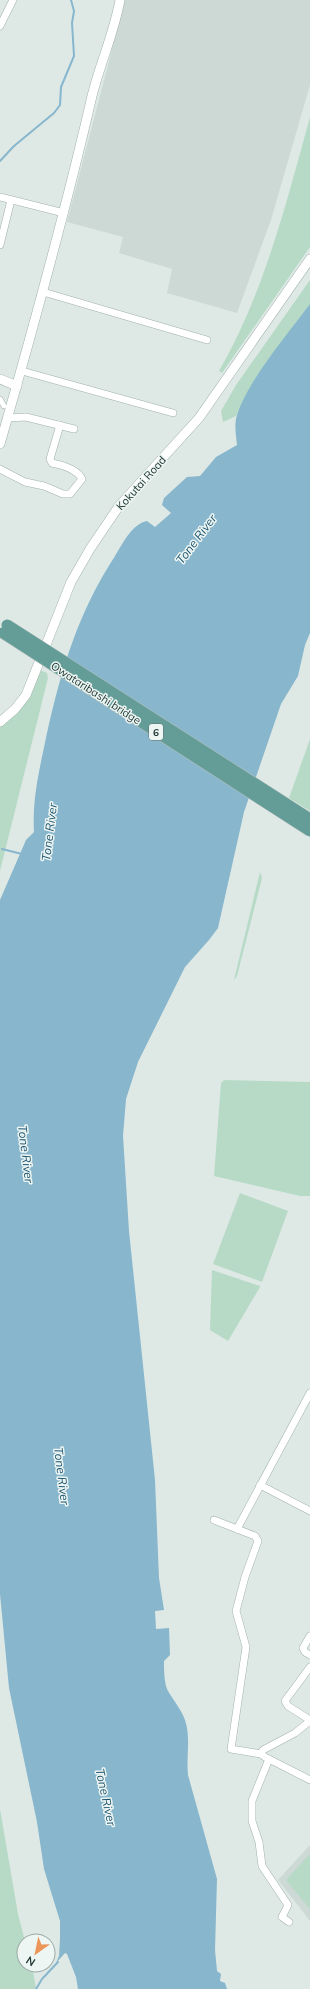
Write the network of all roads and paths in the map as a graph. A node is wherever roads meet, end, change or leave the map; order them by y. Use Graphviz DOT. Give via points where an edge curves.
graph roads {
  1 [pos="13,0"];
  2 [pos="120,0"];
  3 [pos="0,26"];
  4 [pos="0,197"];
  5 [pos="11,200"];
  6 [pos="64,213"];
  7 [pos="0,245"];
  8 [pos="310,259"];
  9 [pos="43,292"];
  10 [pos="207,340"];
  11 [pos="22,371"];
  12 [pos="0,379"];
  13 [pos="17,386"];
  14 [pos="0,399"];
  15 [pos="4,406"];
  16 [pos="173,413"];
  17 [pos="8,418"];
  18 [pos="60,425"];
  19 [pos="74,428"];
  20 [pos="0,444"];
  21 [pos="0,469"];
  22 [pos="0,722"];
  23 [pos="310,819"];
  24 [pos="310,831"];
  25 [pos="310,1393"];
  26 [pos="260,1485"];
  27 [pos="310,1511"];
  28 [pos="214,1520"];
  29 [pos="237,1529"];
  30 [pos="310,1636"];
  31 [pos="310,1655"];
  32 [pos="310,1667"];
  33 [pos="310,1720"];
  34 [pos="261,1754"];
  35 [pos="269,1759"];
  36 [pos="310,1780"];
  37 [pos="289,1922"];
  1 -- 3 [label="street"];
  2 -- 6 [label="street" via="93,94"];
  4 -- 5 [label="street"];
  5 -- 6 [label="street"];
  5 -- 7 [label="street"];
  6 -- 9 [label="street"];
  8 -- 22 [label="street, Kokutai Road" via="199,418 132,491 105,526 71,582 26,695"];
  9 -- 10 [label="street"];
  9 -- 11 [label="street"];
  11 -- 13 [label="street"];
  11 -- 16 [label="street"];
  12 -- 13 [label="street"];
  13 -- 17 [label="street"];
  14 -- 15 [label="street"];
  17 -- 18 [label="street" via="26,417"];
  17 -- 20 [label="street"];
  18 -- 19 [label="street"];
  18 -- 21 [label="street" via="50,459 52,463 65,466 80,475 82,479 70,494 62,494 44,486 25,482"];
  23 -- 24 [label="main road, Owataribashi bridge / 6, bridge" via="5,629"];
  25 -- 26 [label="street"];
  26 -- 27 [label="street"];
  26 -- 29 [label="street"];
  28 -- 29 [label="street"];
  29 -- 34 [label="street" via="255,1536 258,1542 236,1612 246,1647 230,1747 232,1750"];
  30 -- 31 [label="street" via="303,1648"];
  32 -- 33 [label="street" via="285,1701 288,1706"];
  33 -- 34 [label="street" via="296,1733 263,1750"];
  34 -- 35 [label="street"];
  35 -- 36 [label="street"];
  35 -- 37 [label="street" via="252,1801 252,1821 259,1842 262,1866 288,1905 282,1917"];
}
